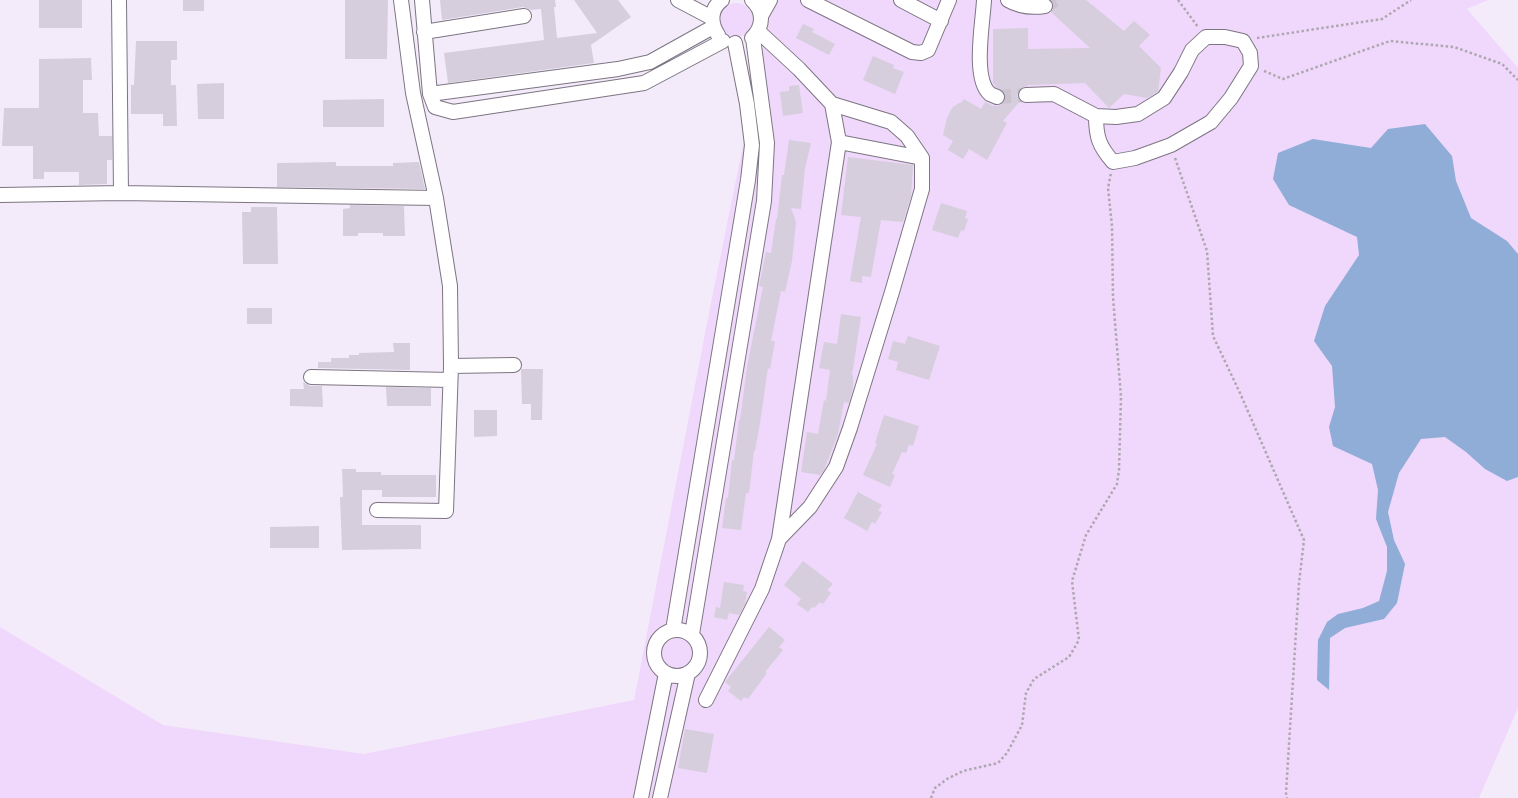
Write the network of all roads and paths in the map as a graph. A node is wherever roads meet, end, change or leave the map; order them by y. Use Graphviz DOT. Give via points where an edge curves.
graph roads {
  1 [pos="119,0"];
  2 [pos="401,0"];
  3 [pos="422,0"];
  4 [pos="678,0"];
  5 [pos="722,0"];
  6 [pos="752,0"];
  7 [pos="770,0"];
  8 [pos="808,0"];
  9 [pos="901,0"];
  10 [pos="949,0"];
  11 [pos="984,0"];
  12 [pos="1008,0"];
  13 [pos="1178,0"];
  14 [pos="1411,0"];
  15 [pos="1045,6"];
  16 [pos="524,16"];
  17 [pos="761,16"];
  18 [pos="940,21"];
  19 [pos="712,23"];
  20 [pos="424,32"];
  21 [pos="756,34"];
  22 [pos="1206,37"];
  23 [pos="1243,41"];
  24 [pos="729,42"];
  25 [pos="1251,66"];
  26 [pos="1518,80"];
  27 [pos="430,94"];
  28 [pos="1026,95"];
  29 [pos="997,97"];
  30 [pos="832,104"];
  31 [pos="1096,116"];
  32 [pos="839,142"];
  33 [pos="1170,145"];
  34 [pos="922,158"];
  35 [pos="1114,162"];
  36 [pos="121,193"];
  37 [pos="0,195"];
  38 [pos="436,198"];
  39 [pos="514,365"];
  40 [pos="450,373"];
  41 [pos="311,376"];
  42 [pos="377,510"];
  43 [pos="779,539"];
  44 [pos="673,630"];
  45 [pos="692,634"];
  46 [pos="666,673"];
  47 [pos="688,673"];
  48 [pos="706,700"];
  49 [pos="640,798"];
  50 [pos="660,798"];
  51 [pos="931,798"];
  52 [pos="1287,798"];
  1 -- 36 [label="street"];
  2 -- 38 [label="street" via="413,93"];
  3 -- 20 [label="street"];
  4 -- 19 [label="street"];
  5 -- 19 [label="street" via="714,10"];
  6 -- 17 [label="street"];
  7 -- 17 [label="street"];
  8 -- 18 [label="street" via="912,52 928,50"];
  9 -- 18 [label="street"];
  10 -- 18 [label="street"];
  11 -- 29 [label="street" via="979,70 985,87"];
  12 -- 15 [label="street" via="1033,8"];
  13 -- 22 [label="path"];
  14 -- 23 [label="path" via="1382,19"];
  16 -- 20 [label="street"];
  17 -- 21 [label="street"];
  19 -- 24 [label="street" via="717,34"];
  19 -- 27 [label="street" via="650,62"];
  20 -- 27 [label="street"];
  21 -- 24 [label="street" via="747,42"];
  21 -- 30 [label="street" via="799,69"];
  21 -- 45 [label="street" via="767,143 764,201"];
  22 -- 23 [label="street"];
  22 -- 31 [label="street" via="1192,50 1164,98 1138,114"];
  23 -- 25 [label="street" via="1250,53"];
  24 -- 27 [label="street" via="644,83 453,112 436,107"];
  24 -- 44 [label="street" via="747,104 752,145"];
  25 -- 26 [label="path" via="1283,79 1390,40 1454,47 1502,64"];
  25 -- 33 [label="street" via="1211,122"];
  28 -- 31 [label="street" via="1054,94"];
  30 -- 32 [label="street"];
  30 -- 34 [label="street" via="890,122 907,136"];
  31 -- 35 [label="street" via="1096,134 1102,150"];
  32 -- 34 [label="street"];
  32 -- 43 [label="street"];
  33 -- 35 [label="street"];
  33 -- 52 [label="path" via="1207,251 1214,336 1304,540"];
  34 -- 43 [label="street" via="922,188 836,468 810,507"];
  35 -- 51 [label="path" via="1108,188 1121,396 1119,470 1117,484 1086,535 1072,581 1079,640 1069,657 1034,679 1026,693 1022,724 1008,752 998,763 963,771 947,779 935,788"];
  36 -- 37 [label="street"];
  36 -- 38 [label="street"];
  38 -- 40 [label="street" via="450,286"];
  39 -- 40 [label="street"];
  40 -- 41 [label="street"];
  40 -- 42 [label="street" via="446,511"];
  43 -- 48 [label="street" via="762,589"];
  44 -- 45 [label="street"];
  44 -- 46 [label="street" via="660,636 654,649 656,663"];
  45 -- 47 [label="street" via="701,655"];
  46 -- 47 [label="street" via="673,676"];
  46 -- 49 [label="street"];
  47 -- 50 [label="street"];
}
